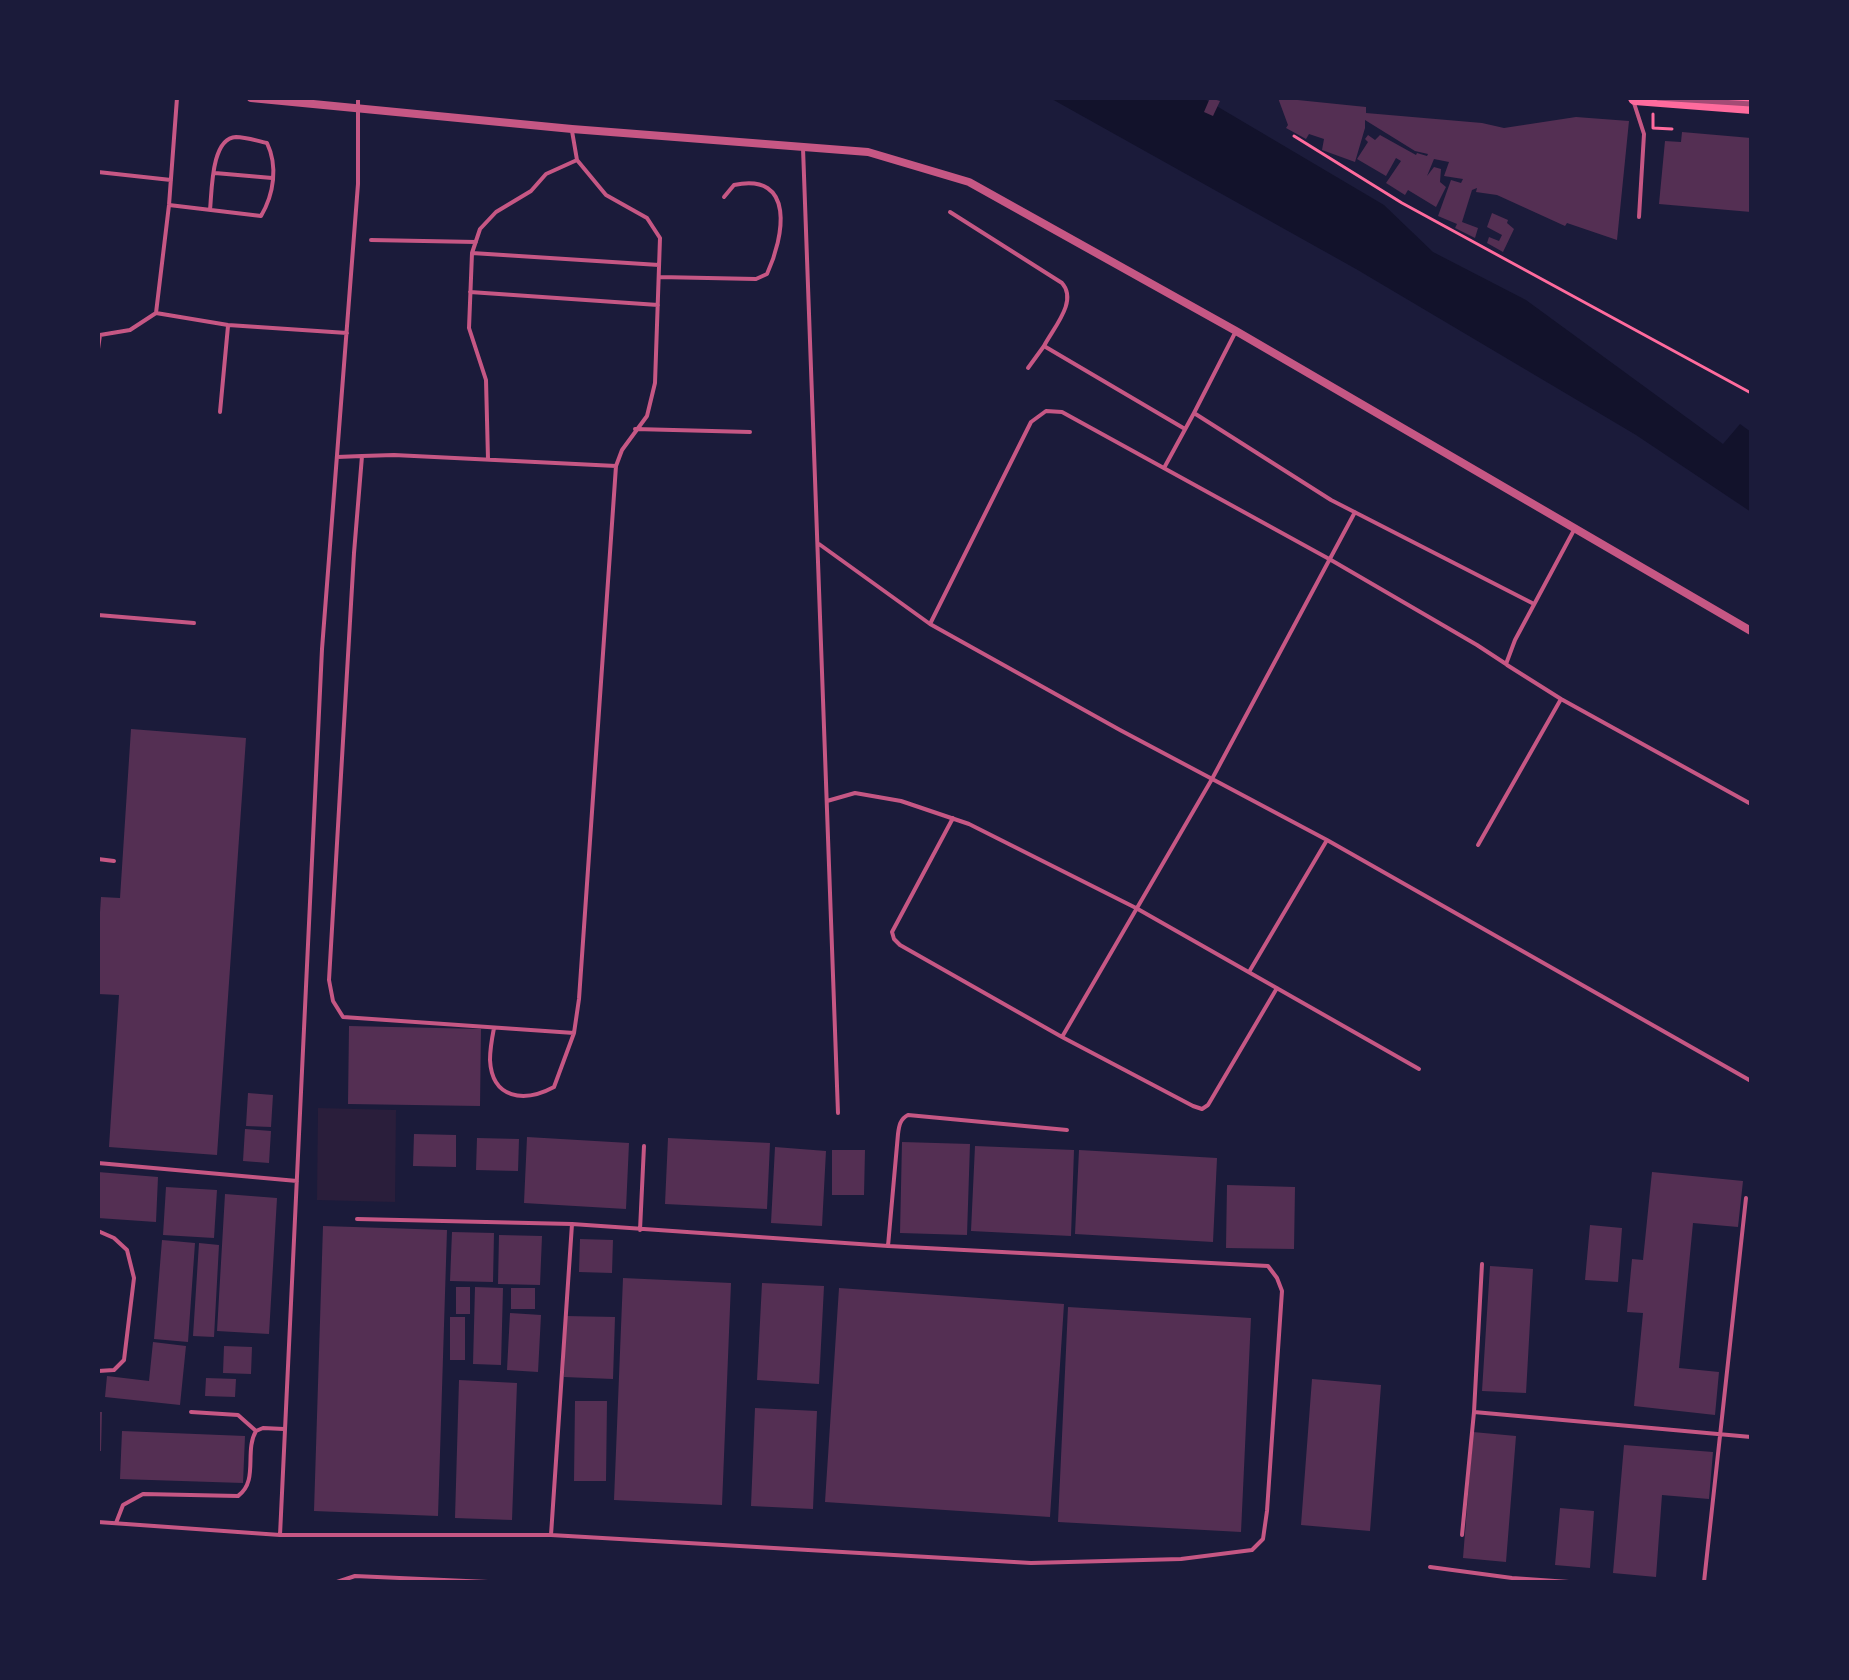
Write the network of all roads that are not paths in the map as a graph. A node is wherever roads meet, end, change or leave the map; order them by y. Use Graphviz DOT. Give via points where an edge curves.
graph roads {
  1 [pos="177,98"];
  2 [pos="251,98"];
  3 [pos="358,98"];
  4 [pos="1634,98"];
  5 [pos="1751,107"];
  6 [pos="358,109"];
  7 [pos="572,129"];
  8 [pos="803,148"];
  9 [pos="577,160"];
  10 [pos="98,172"];
  11 [pos="214,173"];
  12 [pos="272,178"];
  13 [pos="171,180"];
  14 [pos="724,197"];
  15 [pos="169,205"];
  16 [pos="210,210"];
  17 [pos="950,212"];
  18 [pos="1639,217"];
  19 [pos="371,240"];
  20 [pos="476,242"];
  21 [pos="472,253"];
  22 [pos="659,265"];
  23 [pos="659,277"];
  24 [pos="470,292"];
  25 [pos="658,305"];
  26 [pos="156,313"];
  27 [pos="228,325"];
  28 [pos="1236,331"];
  29 [pos="347,333"];
  30 [pos="99,334"];
  31 [pos="1044,346"];
  32 [pos="98,349"];
  33 [pos="1028,368"];
  34 [pos="220,412"];
  35 [pos="1194,413"];
  36 [pos="635,429"];
  37 [pos="1185,429"];
  38 [pos="750,432"];
  39 [pos="362,456"];
  40 [pos="337,457"];
  41 [pos="488,459"];
  42 [pos="616,466"];
  43 [pos="1163,469"];
  44 [pos="1355,512"];
  45 [pos="1575,528"];
  46 [pos="819,544"];
  47 [pos="1331,560"];
  48 [pos="1534,604"];
  49 [pos="98,615"];
  50 [pos="194,623"];
  51 [pos="930,624"];
  52 [pos="1751,631"];
  53 [pos="1506,664"];
  54 [pos="1561,699"];
  55 [pos="1212,779"];
  56 [pos="827,801"];
  57 [pos="1751,804"];
  58 [pos="953,818"];
  59 [pos="1327,840"];
  60 [pos="1478,845"];
  61 [pos="98,859"];
  62 [pos="114,861"];
  63 [pos="1136,908"];
  64 [pos="1249,972"];
  65 [pos="1277,988"];
  66 [pos="494,1028"];
  67 [pos="574,1033"];
  68 [pos="1062,1037"];
  69 [pos="1419,1069"];
  70 [pos="1751,1081"];
  71 [pos="838,1113"];
  72 [pos="1067,1130"];
  73 [pos="644,1146"];
  74 [pos="98,1163"];
  75 [pos="297,1181"];
  76 [pos="1746,1198"];
  77 [pos="357,1219"];
  78 [pos="572,1224"];
  79 [pos="640,1230"];
  80 [pos="98,1231"];
  81 [pos="888,1246"];
  82 [pos="1482,1264"];
  83 [pos="98,1371"];
  84 [pos="191,1412"];
  85 [pos="1474,1412"];
  86 [pos="284,1429"];
  87 [pos="256,1431"];
  88 [pos="1722,1434"];
  89 [pos="1751,1437"];
  90 [pos="98,1522"];
  91 [pos="116,1523"];
  92 [pos="280,1535"];
  93 [pos="551,1535"];
  94 [pos="1462,1535"];
  95 [pos="1430,1567"];
  96 [pos="337,1582"];
  97 [pos="488,1582"];
  98 [pos="1569,1582"];
  99 [pos="1704,1582"];
  1 -- 13 [label="lane"];
  2 -- 6 [label="street"];
  3 -- 6 [label="lane"];
  4 -- 5 [label="main road"];
  4 -- 18 [label="lane" via="1644,134"];
  6 -- 7 [label="street"];
  6 -- 29 [label="lane"];
  7 -- 8 [label="street"];
  7 -- 9 [label="lane"];
  8 -- 28 [label="street" via="868,152 969,182"];
  8 -- 46 [label="lane"];
  9 -- 20 [label="lane" via="546,174 531,191 496,212"];
  9 -- 22 [label="lane" via="606,195 647,218 660,238"];
  10 -- 13 [label="lane"];
  11 -- 12 [label="lane"];
  11 -- 12 [label="lane" via="217,153 234,137 267,143 274,159"];
  11 -- 16 [label="lane"];
  12 -- 16 [label="lane" via="270,201 261,216"];
  13 -- 15 [label="lane"];
  14 -- 23 [label="lane" via="734,185 751,181 770,187 779,200 781,220 767,274 756,279"];
  15 -- 16 [label="lane"];
  15 -- 26 [label="lane"];
  17 -- 31 [label="lane" via="1068,290 1069,300"];
  19 -- 20 [label="lane"];
  20 -- 21 [label="lane"];
  21 -- 22 [label="lane"];
  21 -- 24 [label="lane"];
  22 -- 23 [label="lane"];
  23 -- 25 [label="lane"];
  24 -- 25 [label="lane"];
  24 -- 41 [label="lane" via="469,328 486,380"];
  25 -- 36 [label="lane" via="655,383 647,416"];
  26 -- 27 [label="lane"];
  26 -- 30 [label="lane" via="130,330"];
  27 -- 29 [label="lane"];
  27 -- 34 [label="lane"];
  28 -- 35 [label="lane"];
  28 -- 45 [label="street"];
  29 -- 40 [label="lane"];
  30 -- 32 [label="lane"];
  31 -- 33 [label="lane"];
  31 -- 37 [label="lane"];
  35 -- 37 [label="lane"];
  35 -- 44 [label="lane"];
  36 -- 38 [label="lane"];
  36 -- 42 [label="lane"];
  37 -- 43 [label="lane"];
  39 -- 40 [label="lane"];
  39 -- 41 [label="lane"];
  39 -- 66 [label="lane" via="330,965 333,1001 343,1017"];
  40 -- 75 [label="lane" via="322,649"];
  41 -- 42 [label="lane"];
  42 -- 67 [label="lane"];
  43 -- 47 [label="lane"];
  43 -- 51 [label="lane" via="1062,412 1046,411 1031,422"];
  44 -- 47 [label="lane"];
  44 -- 48 [label="lane"];
  45 -- 48 [label="lane"];
  45 -- 52 [label="street"];
  46 -- 51 [label="lane"];
  46 -- 56 [label="lane"];
  47 -- 53 [label="lane"];
  47 -- 55 [label="lane"];
  48 -- 53 [label="lane"];
  49 -- 50 [label="lane"];
  51 -- 55 [label="lane"];
  53 -- 54 [label="lane"];
  54 -- 57 [label="lane"];
  54 -- 60 [label="lane"];
  55 -- 59 [label="lane"];
  55 -- 63 [label="lane"];
  56 -- 58 [label="lane" via="855,793"];
  56 -- 71 [label="lane"];
  58 -- 63 [label="lane"];
  58 -- 68 [label="lane" via="892,932 894,939"];
  59 -- 64 [label="lane"];
  59 -- 70 [label="lane"];
  61 -- 62 [label="lane"];
  63 -- 64 [label="lane"];
  63 -- 68 [label="lane"];
  64 -- 65 [label="lane"];
  65 -- 68 [label="lane" via="1202,1109"];
  65 -- 69 [label="lane"];
  66 -- 67 [label="lane"];
  66 -- 67 [label="lane" via="493,1076 500,1089 516,1096 554,1087"];
  72 -- 81 [label="lane" via="904,1117"];
  73 -- 79 [label="lane"];
  74 -- 75 [label="lane"];
  75 -- 86 [label="lane"];
  76 -- 88 [label="lane"];
  77 -- 78 [label="lane"];
  78 -- 79 [label="lane"];
  78 -- 93 [label="lane"];
  79 -- 81 [label="lane"];
  80 -- 83 [label="lane" via="127,1250 134,1278 124,1360 114,1370"];
  81 -- 93 [label="lane" via="1268,1266 1282,1291 1263,1539 1252,1550 1181,1559 1031,1563"];
  82 -- 85 [label="lane"];
  84 -- 87 [label="lane" via="238,1415"];
  85 -- 88 [label="lane"];
  85 -- 94 [label="lane"];
  86 -- 87 [label="lane"];
  86 -- 92 [label="lane"];
  87 -- 91 [label="lane" via="249,1483 238,1496 143,1494 123,1505"];
  88 -- 89 [label="lane"];
  88 -- 99 [label="lane"];
  90 -- 91 [label="lane"];
  91 -- 92 [label="lane"];
  92 -- 93 [label="lane"];
  95 -- 98 [label="lane"];
  96 -- 97 [label="lane" via="355,1576"];
}
